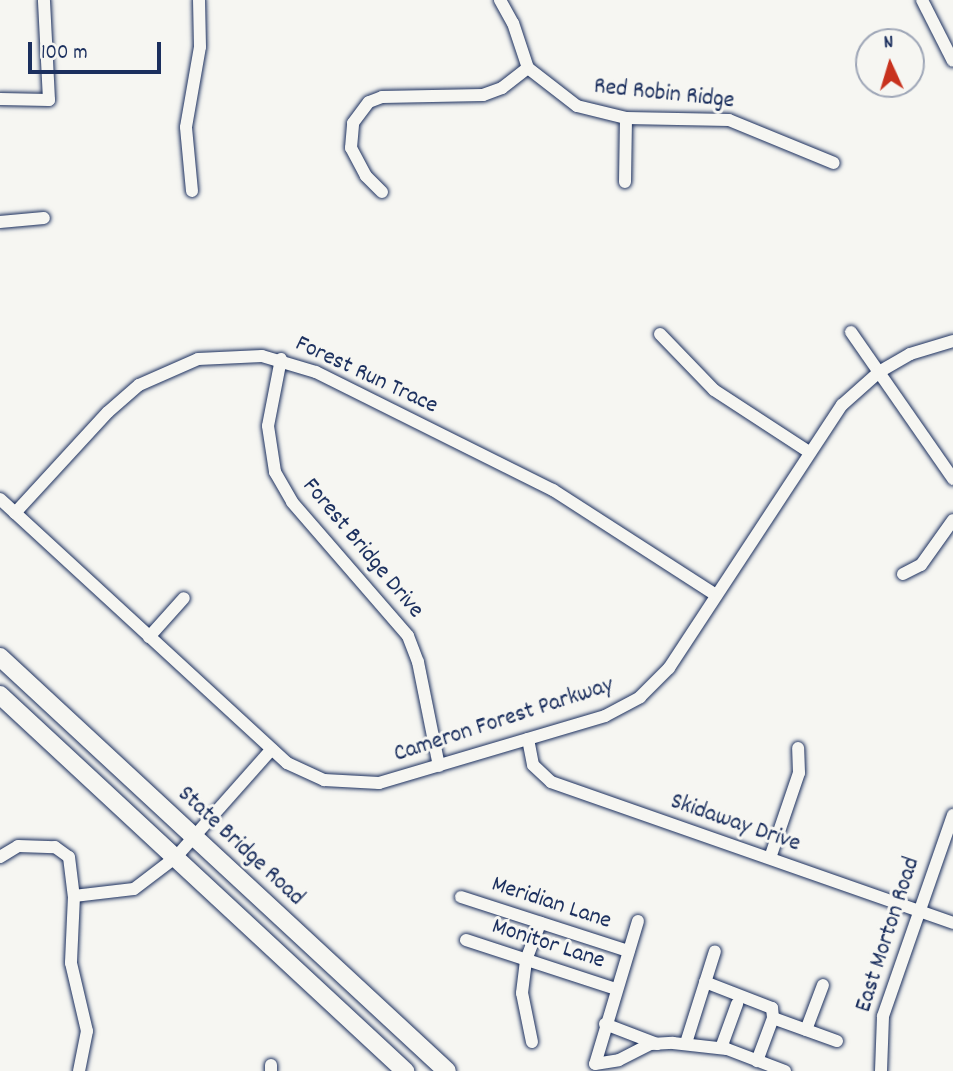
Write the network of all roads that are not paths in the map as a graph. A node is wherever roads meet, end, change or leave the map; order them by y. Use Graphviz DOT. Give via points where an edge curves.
graph roads {
  1 [pos="44,0"];
  2 [pos="199,0"];
  3 [pos="500,0"];
  4 [pos="922,0"];
  5 [pos="953,61"];
  6 [pos="528,68"];
  7 [pos="0,99"];
  8 [pos="626,118"];
  9 [pos="834,163"];
  10 [pos="625,182"];
  11 [pos="192,191"];
  12 [pos="382,192"];
  13 [pos="44,218"];
  14 [pos="0,222"];
  15 [pos="851,332"];
  16 [pos="660,334"];
  17 [pos="953,341"];
  18 [pos="281,359"];
  19 [pos="879,372"];
  20 [pos="809,452"];
  21 [pos="953,479"];
  22 [pos="0,499"];
  23 [pos="15,513"];
  24 [pos="953,520"];
  25 [pos="903,574"];
  26 [pos="716,595"];
  27 [pos="184,598"];
  28 [pos="149,636"];
  29 [pos="0,657"];
  30 [pos="0,695"];
  31 [pos="528,739"];
  32 [pos="798,748"];
  33 [pos="272,750"];
  34 [pos="439,766"];
  35 [pos="953,815"];
  36 [pos="192,836"];
  37 [pos="0,857"];
  38 [pos="770,858"];
  39 [pos="171,861"];
  40 [pos="74,896"];
  41 [pos="461,897"];
  42 [pos="918,910"];
  43 [pos="638,921"];
  44 [pos="540,923"];
  45 [pos="953,923"];
  46 [pos="466,940"];
  47 [pos="628,951"];
  48 [pos="715,951"];
  49 [pos="526,960"];
  50 [pos="705,982"];
  51 [pos="823,985"];
  52 [pos="616,989"];
  53 [pos="737,1004"];
  54 [pos="774,1018"];
  55 [pos="605,1024"];
  56 [pos="806,1030"];
  57 [pos="837,1041"];
  58 [pos="531,1042"];
  59 [pos="686,1043"];
  60 [pos="657,1044"];
  61 [pos="721,1048"];
  62 [pos="757,1061"];
  63 [pos="878,1070"];
  64 [pos="79,1071"];
  65 [pos="405,1071"];
  66 [pos="447,1071"];
  67 [pos="785,1071"];
  1 -- 7 [label="street" via="49,100"];
  2 -- 11 [label="street" via="200,47 186,127"];
  3 -- 6 [label="street"];
  4 -- 5 [label="street"];
  6 -- 8 [label="street, Red Robin Ridge" via="577,106"];
  6 -- 12 [label="street" via="502,88 483,95 382,97 369,102 353,122 351,148"];
  8 -- 9 [label="street, Red Robin Ridge" via="729,120"];
  8 -- 10 [label="street"];
  13 -- 14 [label="street"];
  15 -- 19 [label="street"];
  16 -- 20 [label="street" via="714,390"];
  17 -- 19 [label="street, Cameron Forest Parkway" via="911,354"];
  18 -- 23 [label="street, Forest Run Trace" via="240,354 198,359 117,395"];
  18 -- 26 [label="street, Forest Run Trace" via="553,490"];
  18 -- 34 [label="street, Forest Bridge Drive" via="268,426 275,472 292,502 408,636 418,662"];
  19 -- 20 [label="street, Cameron Forest Parkway" via="842,405"];
  19 -- 21 [label="street"];
  20 -- 26 [label="street, Cameron Forest Parkway"];
  22 -- 23 [label="street, Cameron Forest Parkway"];
  23 -- 28 [label="street, Cameron Forest Parkway"];
  24 -- 25 [label="street" via="921,565"];
  26 -- 31 [label="street, Cameron Forest Parkway" via="669,668 640,696 605,716"];
  27 -- 28 [label="street"];
  28 -- 33 [label="street, Cameron Forest Parkway"];
  29 -- 36 [label="highway, State Bridge Road"];
  30 -- 39 [label="highway, State Bridge Road" via="112,798"];
  31 -- 34 [label="street, Cameron Forest Parkway"];
  31 -- 38 [label="street, Skidaway Drive" via="533,765 551,782"];
  32 -- 38 [label="street" via="799,773"];
  33 -- 34 [label="street, Cameron Forest Parkway" via="305,773 344,784 379,783"];
  33 -- 36 [label="street"];
  35 -- 42 [label="street, East Morton Road"];
  36 -- 39 [label="street"];
  36 -- 66 [label="highway, State Bridge Road"];
  37 -- 40 [label="street" via="19,846 55,847 69,857"];
  38 -- 42 [label="street, Skidaway Drive"];
  39 -- 40 [label="street" via="134,889"];
  39 -- 65 [label="highway, State Bridge Road"];
  40 -- 64 [label="street" via="71,971 87,1031"];
  41 -- 44 [label="street, Meridian Lane"];
  42 -- 45 [label="street, Skidaway Drive"];
  42 -- 63 [label="street, East Morton Road" via="883,1016"];
  43 -- 47 [label="street"];
  44 -- 47 [label="street, Meridian Lane"];
  44 -- 49 [label="street"];
  46 -- 49 [label="street, Monitor Lane"];
  47 -- 52 [label="street"];
  48 -- 50 [label="street"];
  49 -- 52 [label="street, Monitor Lane"];
  49 -- 58 [label="street" via="523,1009"];
  50 -- 54 [label="street" via="768,1006"];
  50 -- 59 [label="street"];
  51 -- 56 [label="street"];
  52 -- 55 [label="street"];
  53 -- 61 [label="street"];
  54 -- 56 [label="street"];
  54 -- 62 [label="street"];
  55 -- 60 [label="street"];
  55 -- 60 [label="street" via="595,1064 619,1060"];
  56 -- 57 [label="street"];
  59 -- 60 [label="street"];
  59 -- 61 [label="street"];
  61 -- 62 [label="street"];
  62 -- 67 [label="street"];
}
